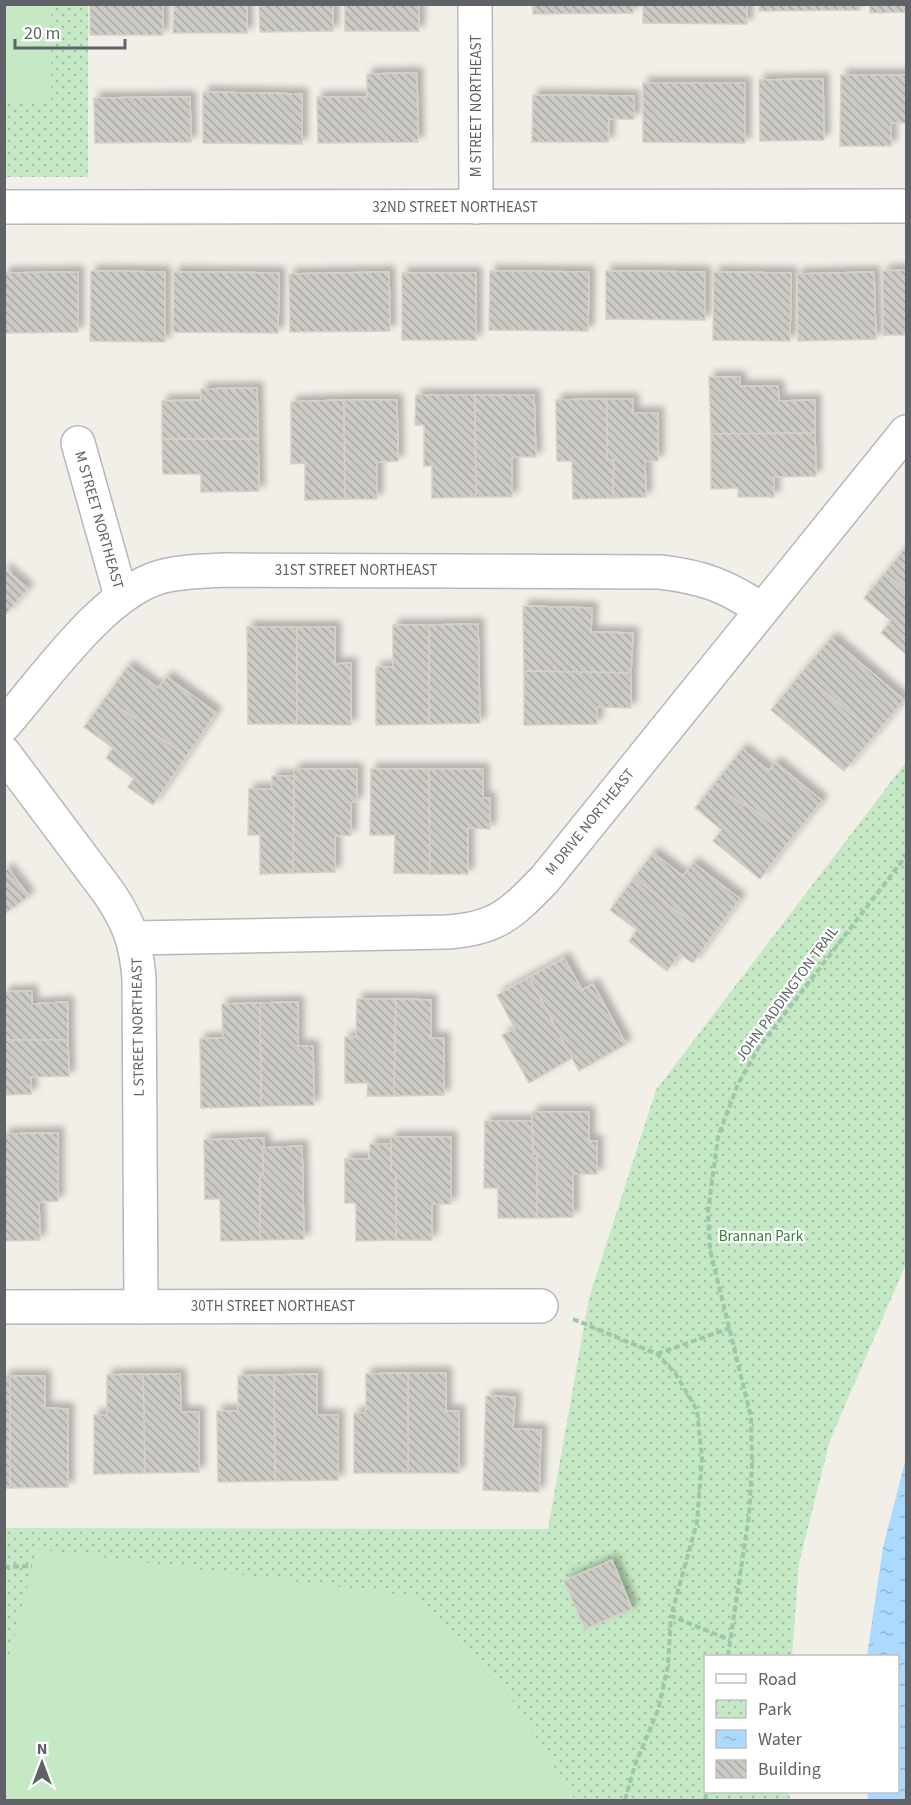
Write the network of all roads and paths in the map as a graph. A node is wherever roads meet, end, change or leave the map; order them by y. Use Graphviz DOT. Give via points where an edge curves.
graph roads {
  1 [pos="475,4"];
  2 [pos="906,206"];
  3 [pos="4,207"];
  4 [pos="476,207"];
  5 [pos="906,432"];
  6 [pos="78,443"];
  7 [pos="121,596"];
  8 [pos="762,610"];
  9 [pos="4,725"];
  10 [pos="4,753"];
  11 [pos="906,856"];
  12 [pos="134,938"];
  13 [pos="541,1306"];
  14 [pos="4,1307"];
  15 [pos="141,1307"];
  16 [pos="730,1328"];
  17 [pos="657,1354"];
  18 [pos="32,1566"];
  19 [pos="4,1567"];
  20 [pos="671,1616"];
  21 [pos="730,1640"];
  22 [pos="728,1655"];
  23 [pos="625,1800"];
  1 -- 4 [label="street, M STREET NORTHEAST"];
  2 -- 4 [label="street, 32ND STREET NORTHEAST"];
  3 -- 4 [label="street, 32ND STREET NORTHEAST"];
  5 -- 8 [label="street, M DRIVE NORTHEAST"];
  6 -- 7 [label="street, M STREET NORTHEAST"];
  7 -- 8 [label="street, 31ST STREET NORTHEAST" via="158,577 196,571 633,571 711,581"];
  7 -- 9 [label="street, 31ST STREET NORTHEAST" via="98,616"];
  8 -- 12 [label="street, M DRIVE NORTHEAST" via="545,879 499,921 472,930 447,932"];
  10 -- 12 [label="street, L STREET NORTHEAST" via="122,912"];
  11 -- 16 [label="path, JOHN PADDINGTON TRAIL" via="759,1047 738,1084 718,1137 708,1212 710,1250"];
  12 -- 15 [label="street, L STREET NORTHEAST" via="139,978"];
  13 -- 15 [label="street, 30TH STREET NORTHEAST"];
  13 -- 17 [label="path"];
  14 -- 15 [label="street, 30TH STREET NORTHEAST"];
  16 -- 17 [label="path"];
  16 -- 21 [label="path, JOHN PADDINGTON TRAIL" via="751,1417 752,1467 749,1515"];
  17 -- 20 [label="path" via="675,1373 697,1410 702,1458 697,1522"];
  18 -- 19 [label="path"];
  20 -- 21 [label="path"];
  20 -- 23 [label="path" via="668,1666 658,1710"];
  21 -- 22 [label="path, JOHN PADDINGTON TRAIL"];
}
